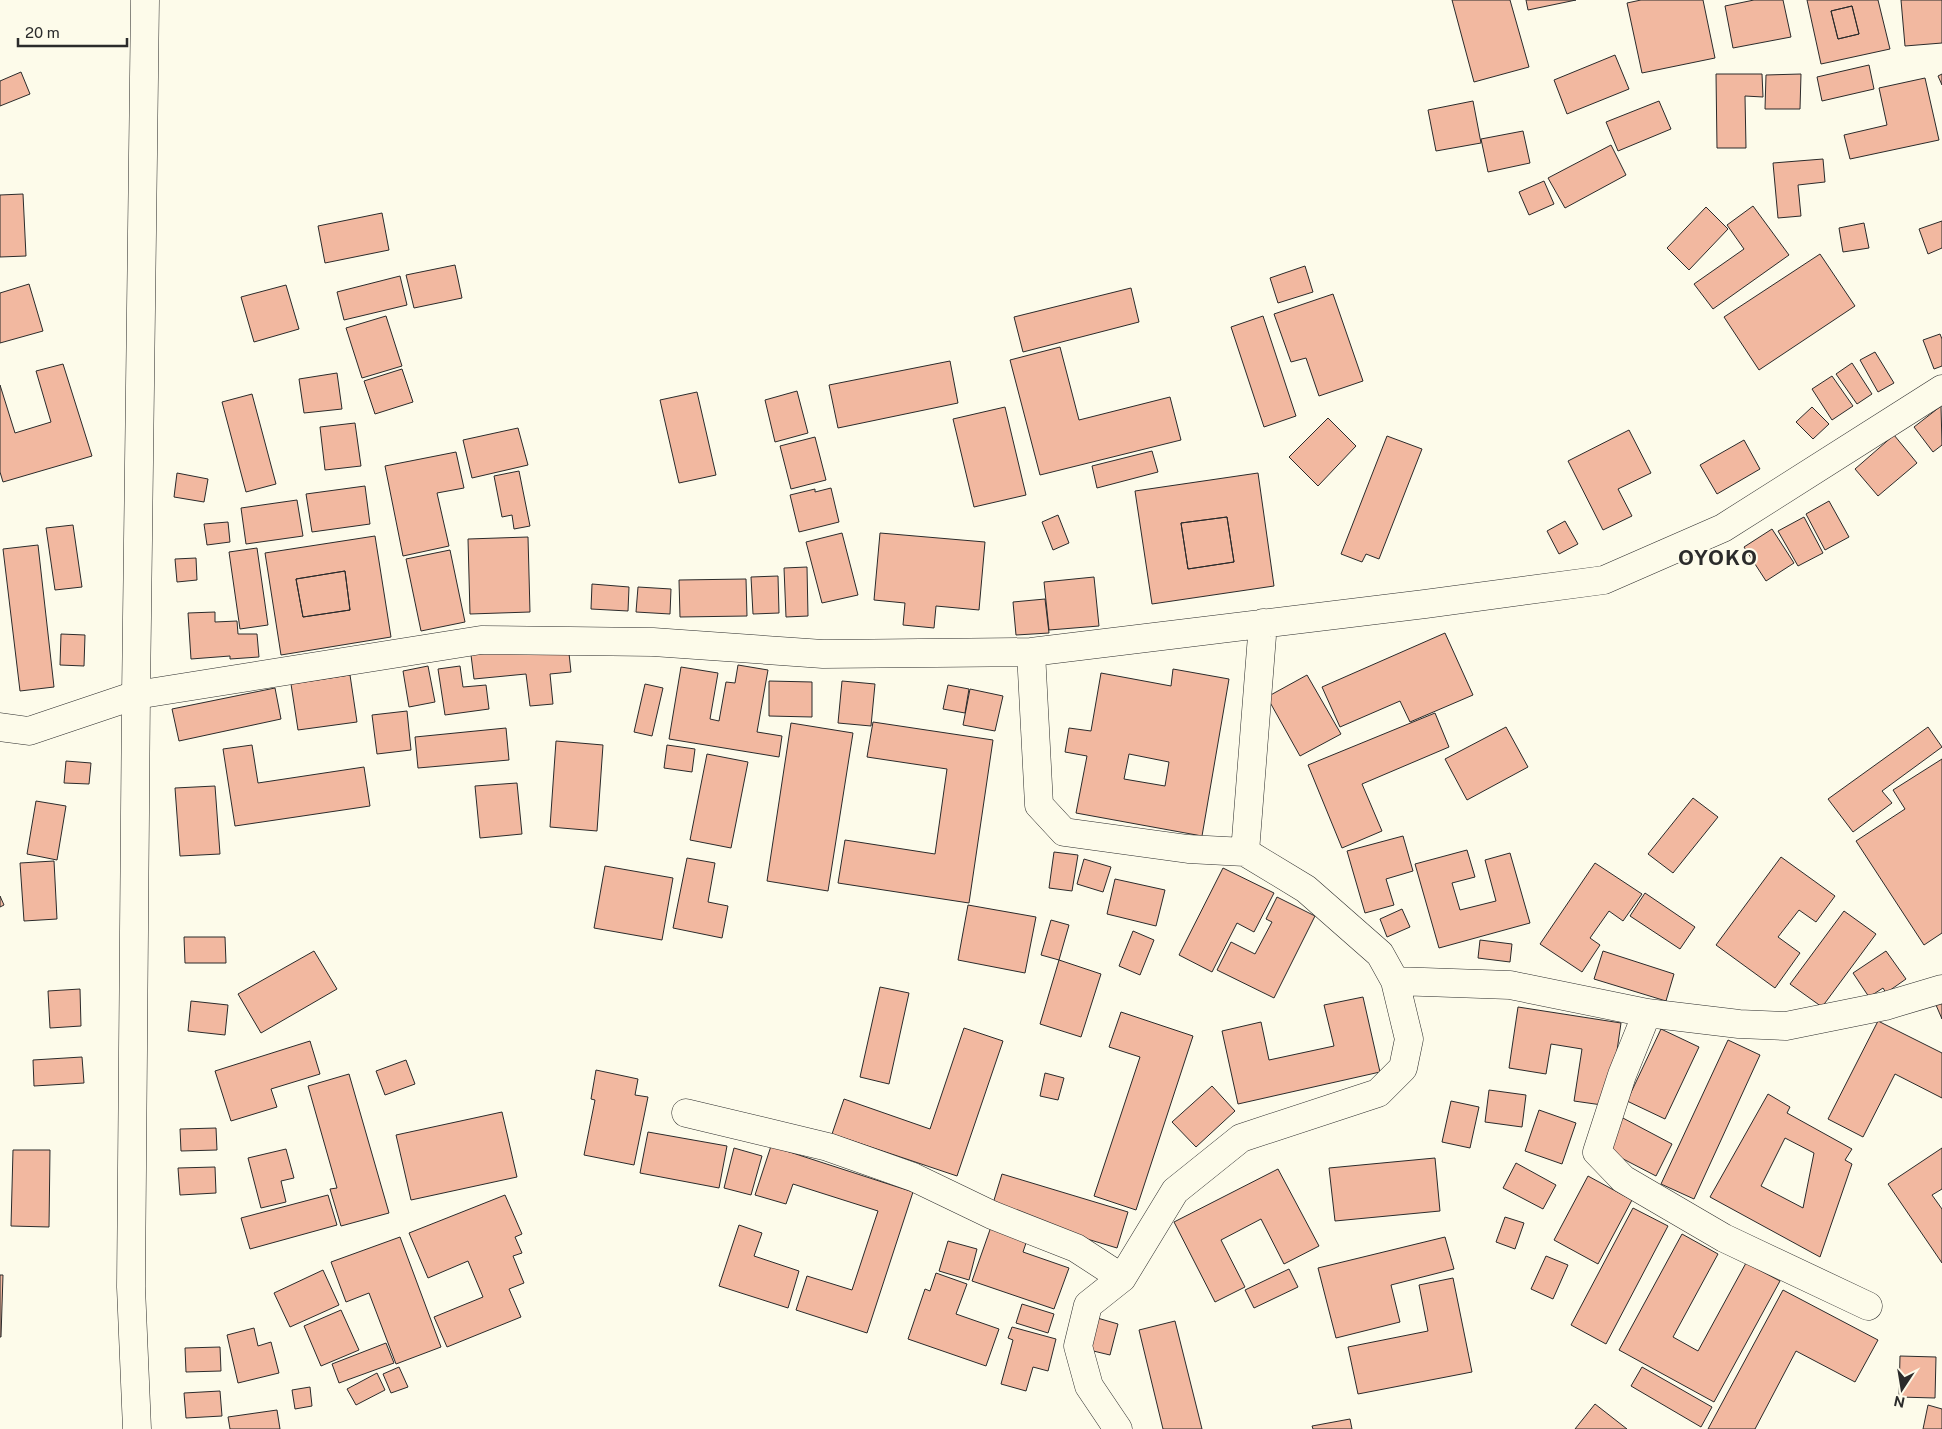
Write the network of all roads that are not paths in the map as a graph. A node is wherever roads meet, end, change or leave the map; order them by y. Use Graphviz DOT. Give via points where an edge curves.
graph roads {
  1 [pos="145,0"];
  2 [pos="1942,389"];
  3 [pos="1263,623"];
  4 [pos="1030,652"];
  5 [pos="136,695"];
  6 [pos="0,727"];
  7 [pos="1245,852"];
  8 [pos="1395,981"];
  9 [pos="1942,989"];
  10 [pos="1647,1013"];
  11 [pos="686,1113"];
  12 [pos="1122,1278"];
  13 [pos="1868,1306"];
  14 [pos="137,1429"];
  15 [pos="1118,1429"];
  1 -- 5 [label="main road"];
  2 -- 3 [label="main road" via="1723,528 1604,580"];
  3 -- 4 [label="main road"];
  3 -- 7 [label="main road"];
  4 -- 5 [label="main road" via="823,654 653,642 481,640"];
  4 -- 7 [label="main road" via="1039,805 1064,832 1188,849"];
  5 -- 6 [label="main road" via="28,731"];
  5 -- 14 [label="main road" via="131,1287"];
  7 -- 8 [label="main road" via="1306,888 1380,954"];
  8 -- 10 [label="main road" via="1510,985"];
  8 -- 12 [label="main road" via="1409,1039 1403,1068 1378,1093 1241,1138 1175,1191"];
  9 -- 10 [label="main road" via="1885,1006 1786,1026"];
  10 -- 13 [label="main road" via="1622,1074 1597,1152 1623,1179 1724,1238"];
  11 -- 12 [label="main road" via="828,1147 913,1177 992,1215 1076,1248"];
  12 -- 15 [label="main road" via="1088,1305 1078,1346 1090,1386"];
}
